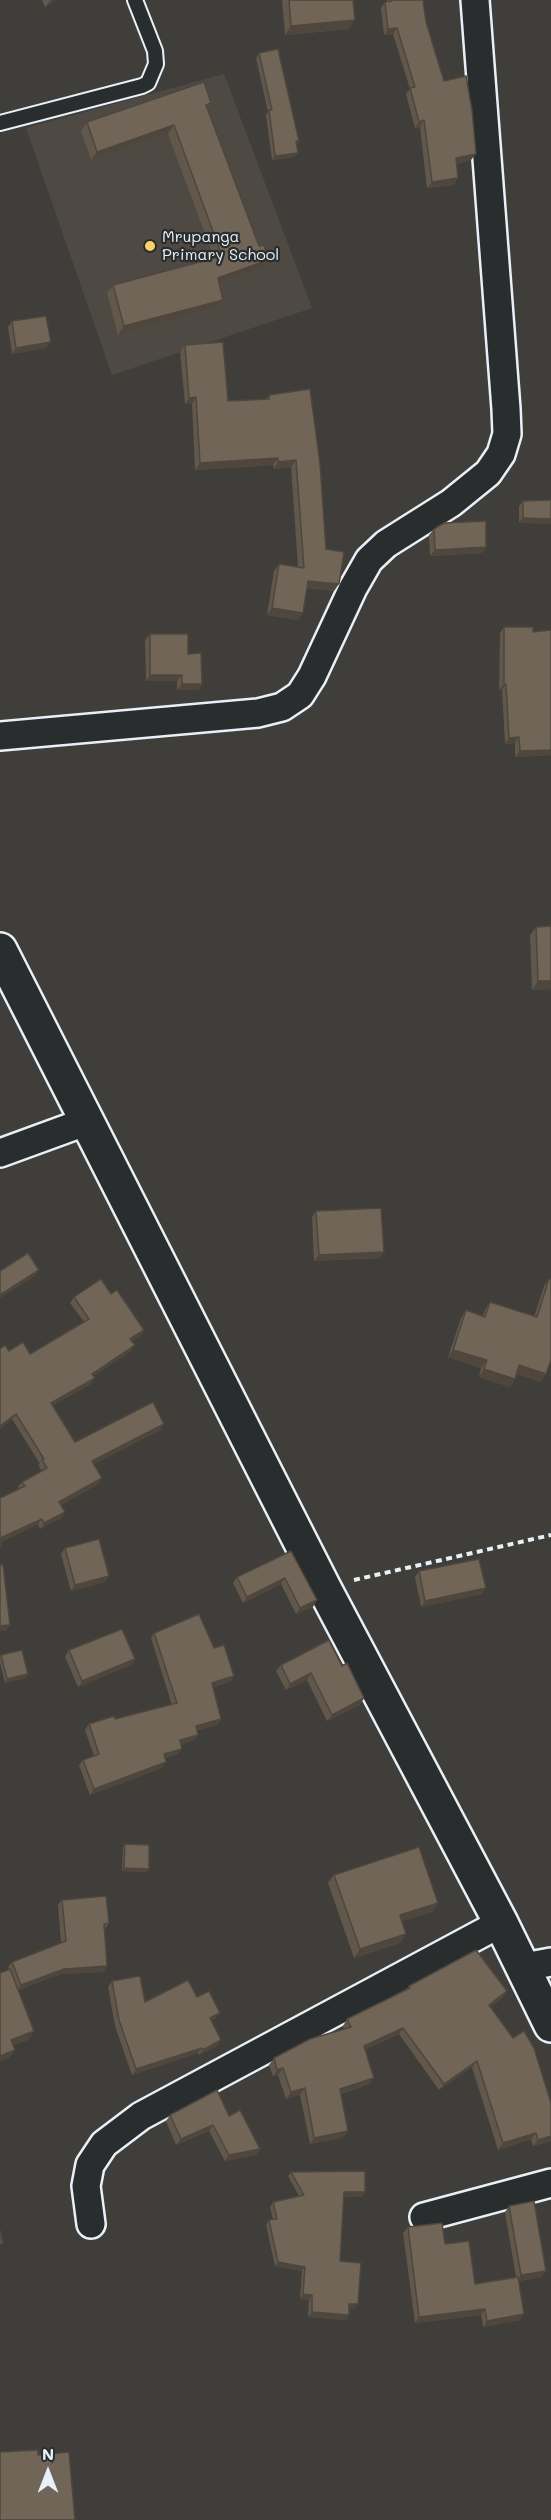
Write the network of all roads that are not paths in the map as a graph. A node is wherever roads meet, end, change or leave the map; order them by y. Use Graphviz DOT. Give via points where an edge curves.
graph roads {
  1 [pos="135,0"];
  2 [pos="475,0"];
  3 [pos="0,123"];
  4 [pos="0,736"];
  5 [pos="0,950"];
  6 [pos="85,1122"];
  7 [pos="0,1153"];
  8 [pos="501,1923"];
  9 [pos="537,1965"];
  10 [pos="551,2025"];
  11 [pos="551,2183"];
  12 [pos="424,2217"];
  13 [pos="91,2224"];
  1 -- 3 [label="lane" via="155,51 156,64 148,83"];
  2 -- 4 [label="street" via="505,398 507,434 501,454 488,473 451,503 386,544 369,560 312,676 300,696 282,707 258,713"];
  5 -- 6 [label="street"];
  6 -- 7 [label="street"];
  6 -- 8 [label="street"];
  8 -- 9 [label="street"];
  8 -- 13 [label="street" via="132,2123 104,2144 90,2165 86,2186"];
  9 -- 10 [label="street"];
  11 -- 12 [label="street"];
}
